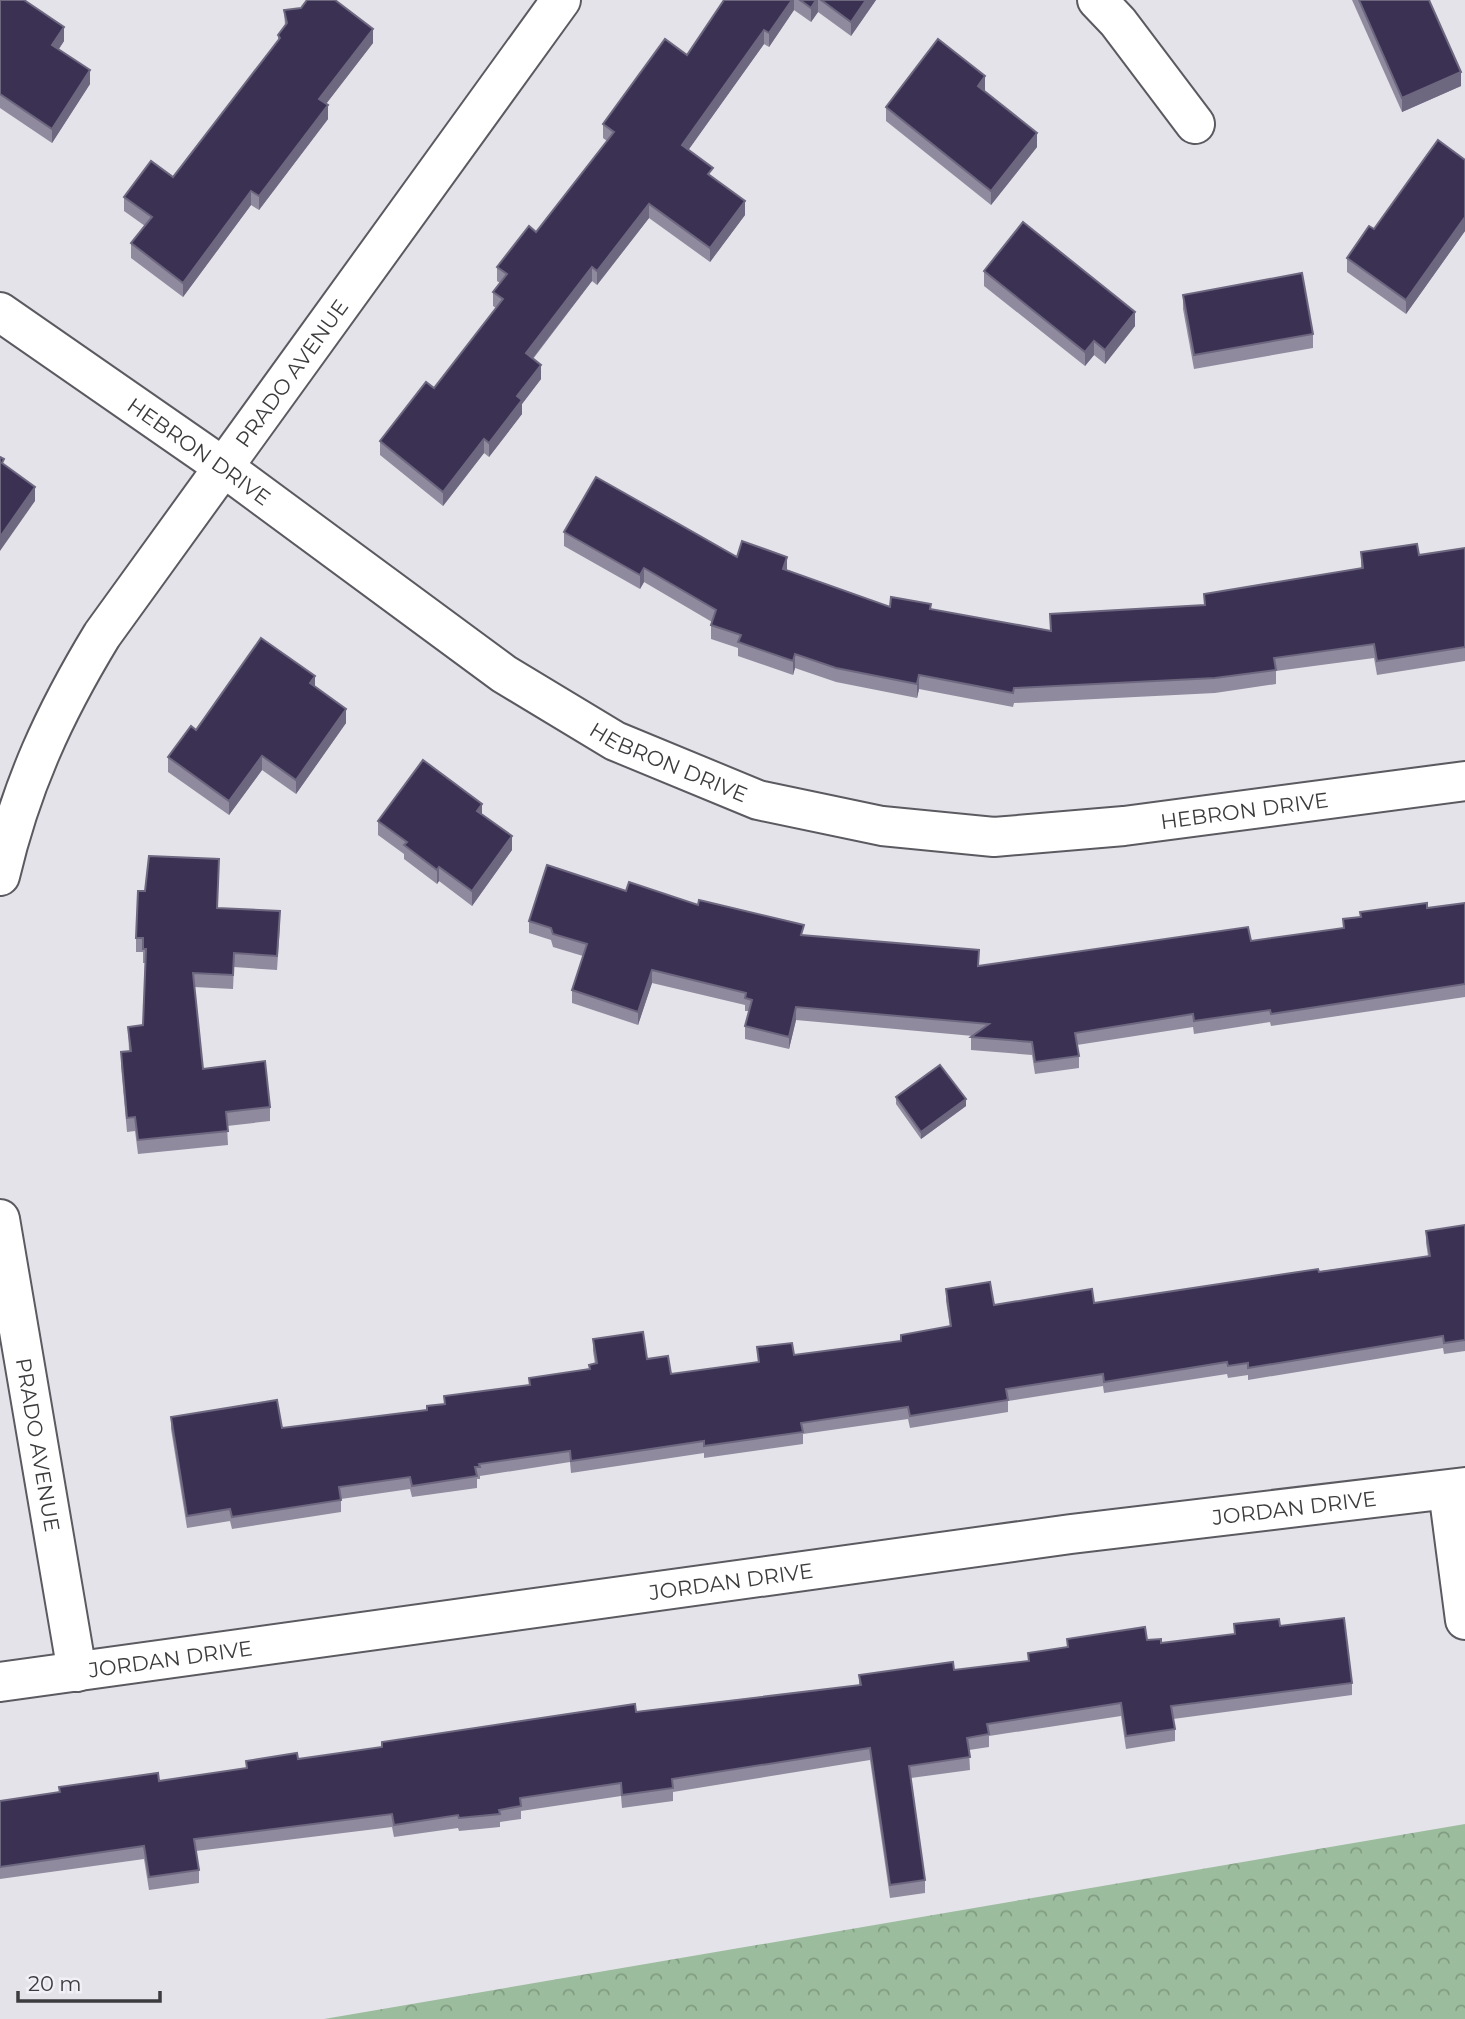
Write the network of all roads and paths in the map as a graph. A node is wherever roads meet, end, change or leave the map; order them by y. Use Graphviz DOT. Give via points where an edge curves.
graph roads {
  1 [pos="561,0"];
  2 [pos="1097,0"];
  3 [pos="1195,124"];
  4 [pos="0,312"];
  5 [pos="222,466"];
  6 [pos="1465,780"];
  7 [pos="0,876"];
  8 [pos="0,1219"];
  9 [pos="1457,1489"];
  10 [pos="1465,1620"];
  11 [pos="77,1672"];
  12 [pos="0,1682"];
  1 -- 5 [label="street, PRADO AVENUE"];
  2 -- 3 [label="street"];
  4 -- 5 [label="street, HEBRON DRIVE"];
  5 -- 6 [label="street, HEBRON DRIVE" via="504,674 566,713 615,741 758,800 882,826 994,837 1124,826"];
  5 -- 7 [label="street, PRADO AVENUE" via="102,635 66,695 28,778"];
  8 -- 11 [label="street, PRADO AVENUE"];
  9 -- 10 [label="street"];
  9 -- 11 [label="street, JORDAN DRIVE" via="1071,1534"];
  11 -- 12 [label="street, JORDAN DRIVE"];
}
